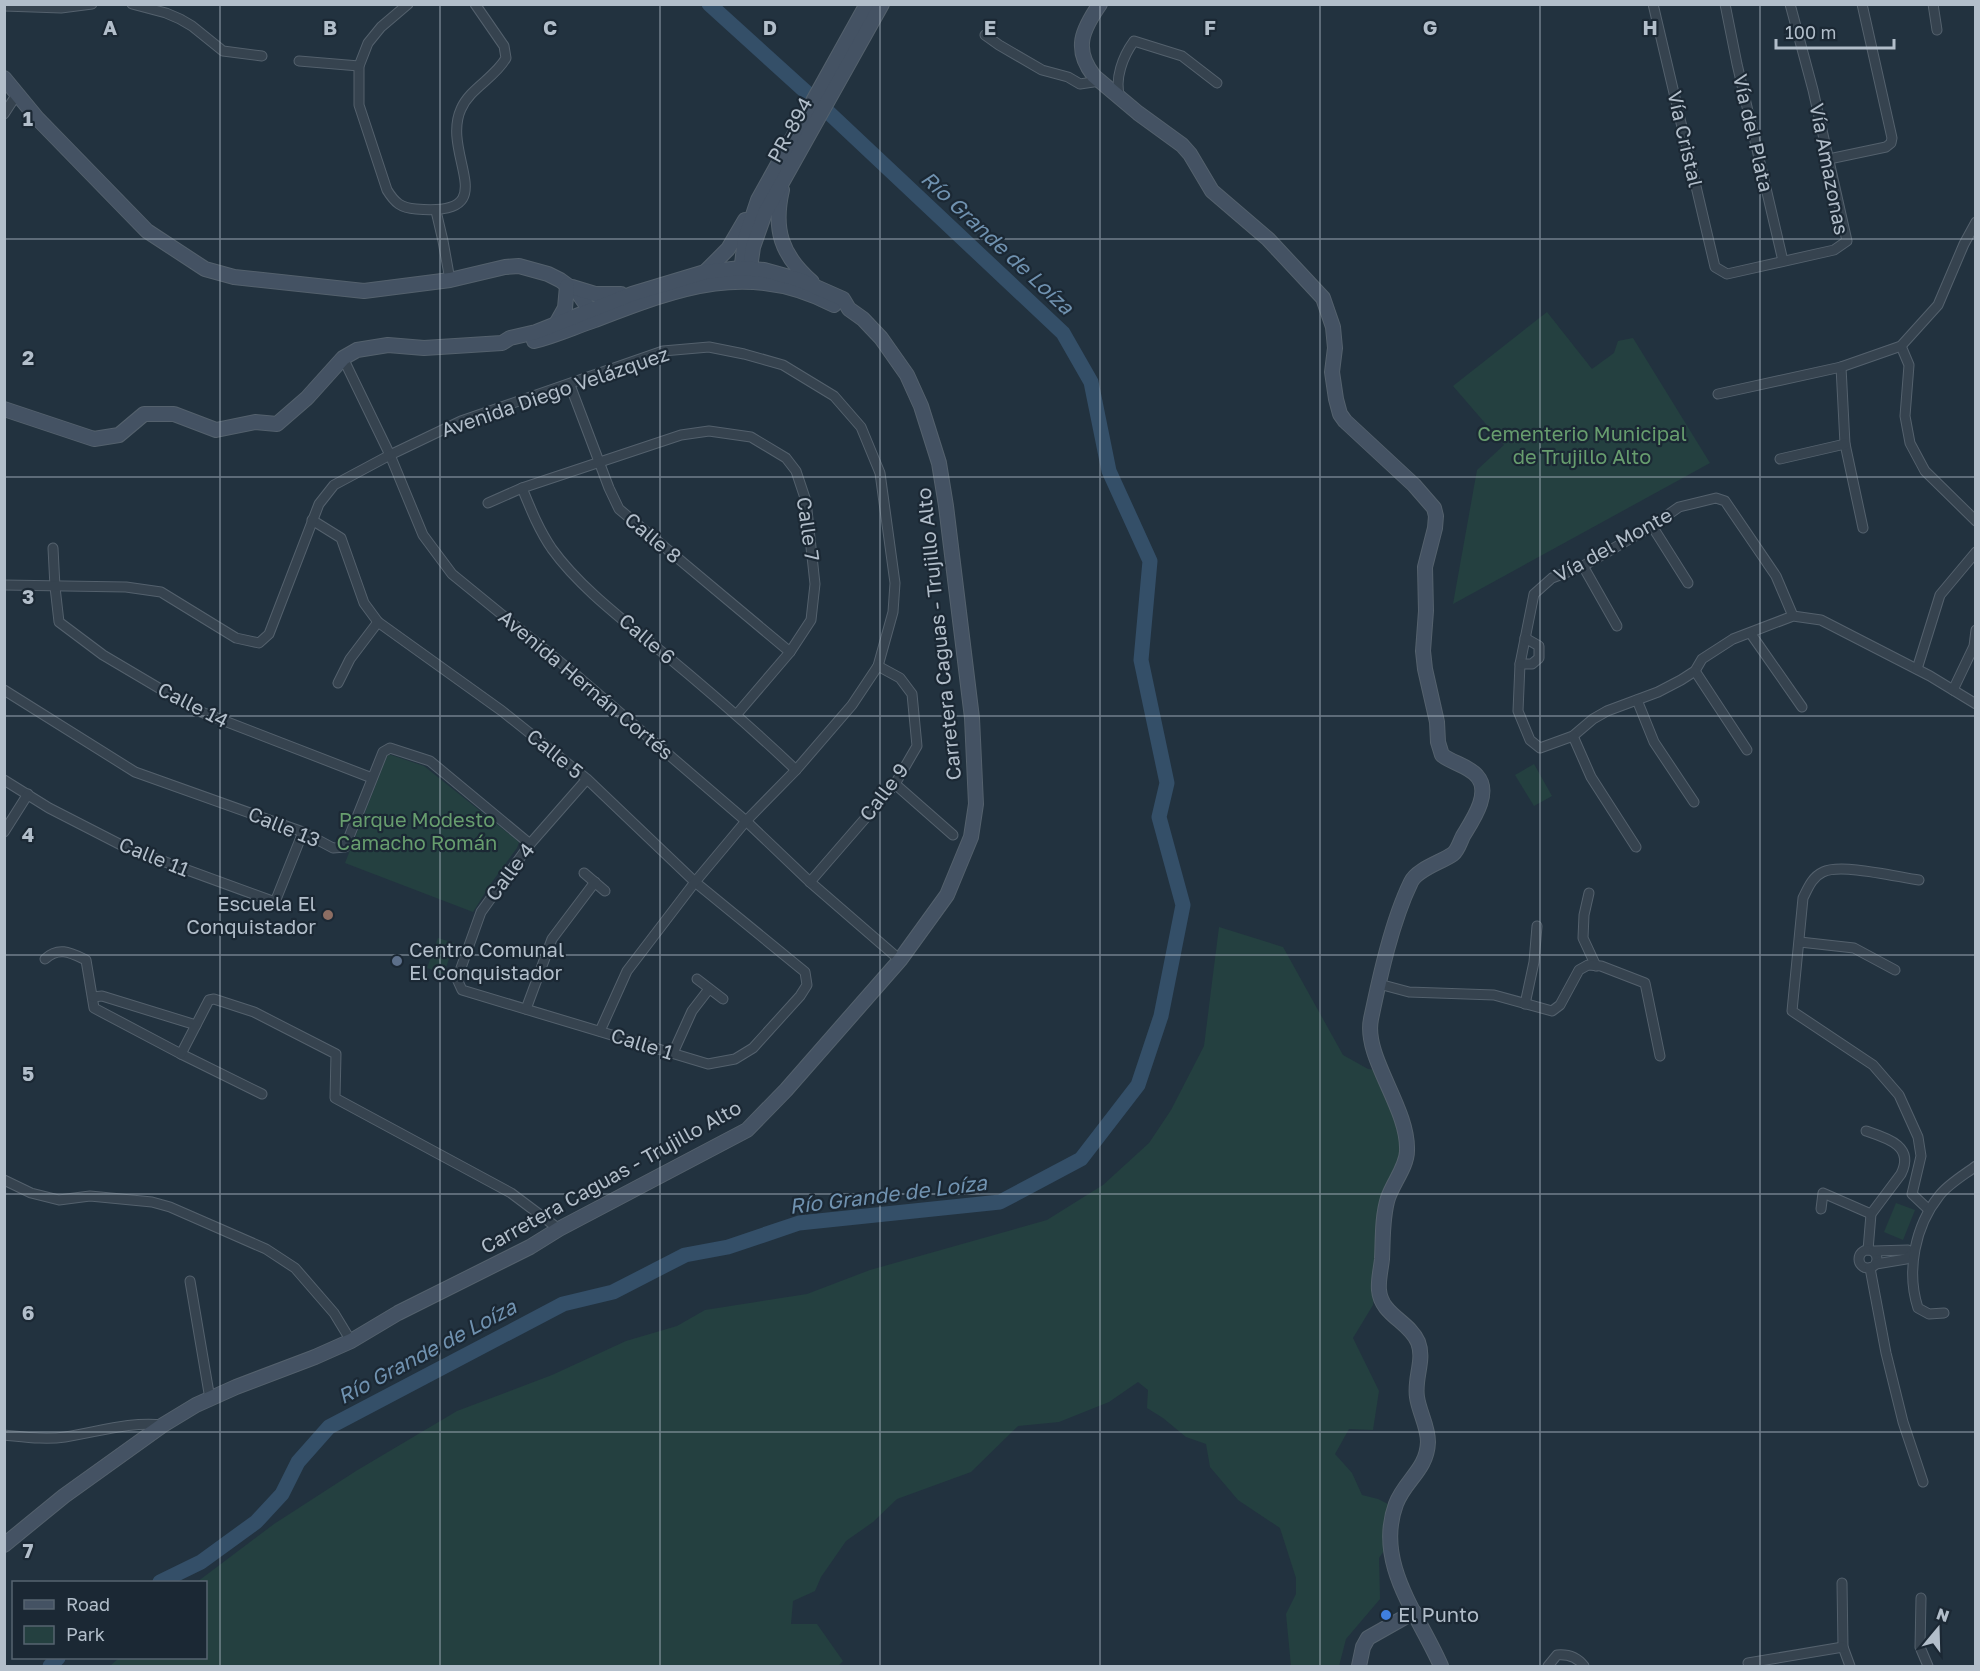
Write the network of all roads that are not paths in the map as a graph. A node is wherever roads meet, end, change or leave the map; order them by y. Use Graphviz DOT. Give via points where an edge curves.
graph roads {
  1 [pos="92,4"];
  2 [pos="132,4"];
  3 [pos="408,4"];
  4 [pos="475,4"];
  5 [pos="1100,4"];
  6 [pos="1653,4"];
  7 [pos="1725,4"];
  8 [pos="1790,4"];
  9 [pos="1862,4"];
  10 [pos="1933,4"];
  11 [pos="4,6"];
  12 [pos="877,6"];
  13 [pos="1937,30"];
  14 [pos="985,34"];
  15 [pos="262,56"];
  16 [pos="299,61"];
  17 [pos="358,66"];
  18 [pos="4,78"];
  19 [pos="1100,81"];
  20 [pos="1217,83"];
  21 [pos="17,94"];
  22 [pos="1120,98"];
  23 [pos="4,114"];
  24 [pos="1829,159"];
  25 [pos="778,178"];
  26 [pos="758,200"];
  27 [pos="435,211"];
  28 [pos="1976,222"];
  29 [pos="1783,261"];
  30 [pos="1721,270"];
  31 [pos="705,272"];
  32 [pos="745,274"];
  33 [pos="450,280"];
  34 [pos="567,286"];
  35 [pos="820,288"];
  36 [pos="633,294"];
  37 [pos="849,309"];
  38 [pos="594,314"];
  39 [pos="556,324"];
  40 [pos="502,343"];
  41 [pos="1901,346"];
  42 [pos="343,358"];
  43 [pos="1840,367"];
  44 [pos="570,385"];
  45 [pos="1718,394"];
  46 [pos="4,409"];
  47 [pos="1845,444"];
  48 [pos="390,455"];
  49 [pos="1780,459"];
  50 [pos="599,461"];
  51 [pos="522,488"];
  52 [pos="488,503"];
  53 [pos="312,520"];
  54 [pos="1976,521"];
  55 [pos="1652,526"];
  56 [pos="1863,528"];
  57 [pos="53,548"];
  58 [pos="1976,552"];
  59 [pos="1583,566"];
  60 [pos="1688,583"];
  61 [pos="4,585"];
  62 [pos="54,587"];
  63 [pos="1793,616"];
  64 [pos="378,622"];
  65 [pos="1617,627"];
  66 [pos="1976,630"];
  67 [pos="1751,634"];
  68 [pos="1525,638"];
  69 [pos="790,652"];
  70 [pos="1520,664"];
  71 [pos="878,666"];
  72 [pos="1917,669"];
  73 [pos="1695,671"];
  74 [pos="338,683"];
  75 [pos="4,690"];
  76 [pos="1953,690"];
  77 [pos="1637,700"];
  78 [pos="1976,704"];
  79 [pos="1802,707"];
  80 [pos="736,714"];
  81 [pos="1573,736"];
  82 [pos="1747,750"];
  83 [pos="796,770"];
  84 [pos="372,778"];
  85 [pos="587,779"];
  86 [pos="4,780"];
  87 [pos="895,784"];
  88 [pos="28,794"];
  89 [pos="1694,802"];
  90 [pos="746,821"];
  91 [pos="4,832"];
  92 [pos="303,832"];
  93 [pos="953,835"];
  94 [pos="530,844"];
  95 [pos="1636,847"];
  96 [pos="584,873"];
  97 [pos="1919,880"];
  98 [pos="595,882"];
  99 [pos="695,882"];
  100 [pos="810,882"];
  101 [pos="605,891"];
  102 [pos="1589,893"];
  103 [pos="1537,926"];
  104 [pos="1800,942"];
  105 [pos="45,959"];
  106 [pos="900,960"];
  107 [pos="1596,966"];
  108 [pos="1895,970"];
  109 [pos="457,979"];
  110 [pos="697,979"];
  111 [pos="1379,984"];
  112 [pos="806,985"];
  113 [pos="709,989"];
  114 [pos="93,997"];
  115 [pos="723,999"];
  116 [pos="1525,1004"];
  117 [pos="526,1009"];
  118 [pos="196,1025"];
  119 [pos="600,1031"];
  120 [pos="673,1053"];
  121 [pos="181,1054"];
  122 [pos="1660,1056"];
  123 [pos="262,1094"];
  124 [pos="1866,1131"];
  125 [pos="1976,1166"];
  126 [pos="4,1180"];
  127 [pos="1821,1209"];
  128 [pos="1929,1210"];
  129 [pos="1871,1214"];
  130 [pos="559,1229"];
  131 [pos="1871,1250"];
  132 [pos="1913,1253"];
  133 [pos="1873,1266"];
  134 [pos="190,1281"];
  135 [pos="1944,1313"];
  136 [pos="351,1341"];
  137 [pos="210,1399"];
  138 [pos="163,1425"];
  139 [pos="4,1435"];
  140 [pos="1923,1482"];
  141 [pos="4,1545"];
  142 [pos="1842,1583"];
  143 [pos="1921,1598"];
  144 [pos="1414,1612"];
  145 [pos="1844,1647"];
  146 [pos="1748,1663"];
  147 [pos="1359,1666"];
  148 [pos="1441,1666"];
  149 [pos="1548,1666"];
  150 [pos="1584,1666"];
  151 [pos="1850,1666"];
  152 [pos="1928,1666"];
  1 -- 11 [label="street" via="61,8"];
  2 -- 15 [label="street" via="180,19 223,51"];
  3 -- 17 [label="street" via="368,43"];
  4 -- 27 [label="street" via="504,46 506,58 500,69 469,96 456,125 465,196 457,204"];
  5 -- 19 [label="street" via="1084,30 1081,46 1089,69"];
  6 -- 30 [label="street, Vía Cristal" via="1715,267"];
  7 -- 29 [label="street, Vía del Plata"];
  8 -- 24 [label="street, Vía Amazonas"];
  9 -- 24 [label="street" via="1891,143"];
  10 -- 13 [label="street"];
  12 -- 25 [label="street, PR-894 / PR-894"];
  14 -- 19 [label="street" via="1042,70 1080,84"];
  16 -- 17 [label="street"];
  17 -- 27 [label="street" via="359,105 387,190 404,209"];
  18 -- 21 [label="street"];
  19 -- 22 [label="street"];
  20 -- 22 [label="street" via="1182,56 1134,41 1125,54 1118,80"];
  21 -- 23 [label="street"];
  21 -- 33 [label="street" via="147,231 205,269 234,277 364,291"];
  22 -- 111 [label="street" via="1182,144 1212,191 1268,239 1323,298 1334,327 1332,372 1340,414 1434,508 1435,528 1425,567 1425,669 1442,755 1475,773 1482,788 1481,798 1456,852 1412,879"];
  24 -- 29 [label="street, Vía Amazonas" via="1847,241 1834,250"];
  25 -- 26 [label="street, PR-894 / PR-894"];
  25 -- 32 [label="street, PR-894 / PR-894"];
  25 -- 35 [label="street" via="781,240 798,269"];
  26 -- 31 [label="street" via="728,249"];
  26 -- 32 [label="street, PR-894 / PR-894" via="745,239"];
  27 -- 33 [label="street"];
  28 -- 41 [label="street" via="1938,305"];
  29 -- 30 [label="street, Vía Amazonas" via="1727,274"];
  31 -- 32 [label="street, Carretera Caguas - Trujillo Alto"];
  31 -- 36 [label="street, Carretera Caguas - Trujillo Alto"];
  32 -- 35 [label="street, Carretera Caguas - Trujillo Alto" via="778,273"];
  32 -- 37 [label="street, Carretera Caguas - Trujillo Alto"];
  32 -- 38 [label="street, Carretera Caguas - Trujillo Alto"];
  33 -- 34 [label="street" via="519,266 548,274"];
  34 -- 36 [label="street" via="595,294"];
  34 -- 38 [label="street" via="578,293"];
  34 -- 39 [label="street" via="565,308"];
  35 -- 37 [label="street, Carretera Caguas - Trujillo Alto" via="843,299"];
  36 -- 38 [label="street, Carretera Caguas - Trujillo Alto"];
  37 -- 106 [label="street, Carretera Caguas - Trujillo Alto" via="881,338 907,375 939,463 972,718 976,804 971,837 947,895"];
  38 -- 39 [label="street"];
  38 -- 40 [label="street, Carretera Caguas - Trujillo Alto" via="541,339"];
  39 -- 40 [label="street"];
  40 -- 42 [label="street" via="424,348 388,345 357,350"];
  41 -- 43 [label="street"];
  41 -- 54 [label="street" via="1909,365 1905,416 1910,442 1925,471"];
  42 -- 46 [label="street" via="277,424 255,422 216,430 174,414 144,414 119,435 94,439"];
  42 -- 48 [label="street, Avenida Hernán Cortés"];
  43 -- 45 [label="street"];
  43 -- 47 [label="street"];
  44 -- 48 [label="street, Avenida Diego Velázquez" via="461,422"];
  44 -- 50 [label="street, Calle 8"];
  44 -- 71 [label="street, Avenida Diego Velázquez" via="663,351 709,347 783,365 834,396 861,427 880,473 895,583 893,612"];
  47 -- 49 [label="street"];
  47 -- 56 [label="street"];
  48 -- 53 [label="street, Avenida Diego Velázquez" via="334,485"];
  48 -- 90 [label="street, Avenida Hernán Cortés" via="423,535 452,574"];
  50 -- 51 [label="street, Calle 7"];
  50 -- 69 [label="street, Calle 8" via="619,509"];
  50 -- 69 [label="street, Calle 7" via="709,430 751,437 786,458 796,471 806,501 815,584 811,620"];
  51 -- 52 [label="street, Calle 7"];
  51 -- 80 [label="street, Calle 6" via="538,528 580,581"];
  53 -- 62 [label="street, Avenida Diego Velázquez" via="269,634 259,643 236,638 161,592 126,587"];
  53 -- 64 [label="street, Calle 5" via="341,538 364,603"];
  55 -- 59 [label="street, Vía del Monte"];
  55 -- 60 [label="street"];
  55 -- 63 [label="street, Vía del Monte" via="1679,507 1716,498 1725,501 1776,576"];
  57 -- 62 [label="street, Calle 14"];
  58 -- 72 [label="street" via="1940,595"];
  59 -- 65 [label="street"];
  59 -- 68 [label="street, Vía del Monte" via="1552,578 1534,594"];
  61 -- 62 [label="street, Avenida Diego Velázquez"];
  62 -- 84 [label="street, Calle 14" via="58,621 103,655 195,710"];
  63 -- 67 [label="street, Vía del Monte"];
  63 -- 72 [label="street" via="1821,620"];
  64 -- 74 [label="street" via="350,659"];
  64 -- 85 [label="street, Calle 5" via="502,711"];
  66 -- 76 [label="street" via="1974,646"];
  67 -- 73 [label="street, Vía del Monte" via="1733,639 1702,659"];
  67 -- 79 [label="street"];
  68 -- 70 [label="street, Vía del Monte"];
  68 -- 70 [label="street" via="1539,646 1539,658 1532,664"];
  69 -- 80 [label="street, Calle 7"];
  70 -- 81 [label="street, Vía del Monte" via="1518,711 1530,740 1540,748"];
  71 -- 83 [label="street, Avenida Diego Velázquez" via="852,705"];
  71 -- 87 [label="street, Calle 9" via="900,678 912,694 917,746"];
  72 -- 76 [label="street"];
  73 -- 77 [label="street, Vía del Monte"];
  73 -- 82 [label="street"];
  75 -- 92 [label="street, Calle 13" via="135,772"];
  76 -- 78 [label="street"];
  77 -- 81 [label="street, Vía del Monte" via="1607,711"];
  77 -- 89 [label="street" via="1654,742"];
  80 -- 83 [label="street, Calle 6"];
  81 -- 95 [label="street" via="1592,777"];
  83 -- 90 [label="street, Avenida Diego Velázquez"];
  84 -- 92 [label="street, Calle 13" via="345,847 333,848"];
  84 -- 94 [label="street, Calle 13" via="383,752 390,748 430,761"];
  85 -- 94 [label="street, Calle 4"];
  85 -- 99 [label="street, Calle 5"];
  86 -- 88 [label="street, Calle 11"];
  87 -- 93 [label="street"];
  87 -- 100 [label="street, Calle 9"];
  88 -- 91 [label="street"];
  88 -- 92 [label="street, Calle 11" via="128,848 274,902"];
  90 -- 99 [label="street, Avenida Diego Velázquez"];
  90 -- 100 [label="street, Avenida Hernán Cortés"];
  94 -- 109 [label="street, Calle 4" via="481,912"];
  96 -- 98 [label="street"];
  97 -- 104 [label="street" via="1844,868 1823,872 1810,883 1803,898"];
  98 -- 101 [label="street"];
  98 -- 117 [label="street" via="552,939"];
  99 -- 112 [label="street, Calle 5" via="805,972"];
  99 -- 119 [label="street, Avenida Diego Velázquez" via="627,971"];
  100 -- 106 [label="street, Avenida Hernán Cortés"];
  102 -- 107 [label="street" via="1583,938"];
  103 -- 116 [label="street"];
  104 -- 108 [label="street" via="1854,948"];
  104 -- 128 [label="street" via="1792,1011 1873,1065 1899,1095 1921,1156 1912,1194"];
  105 -- 114 [label="street" via="61,950 86,960"];
  106 -- 130 [label="street, Carretera Caguas - Trujillo Alto" via="747,1130"];
  107 -- 116 [label="street" via="1579,970 1560,1005 1551,1011"];
  107 -- 122 [label="street" via="1645,983"];
  109 -- 117 [label="street, Calle 1" via="462,990"];
  110 -- 113 [label="street"];
  111 -- 116 [label="street" via="1409,992 1494,994"];
  111 -- 144 [label="street" via="1370,1036 1406,1132 1407,1151 1387,1205 1379,1290 1387,1309 1418,1341 1421,1358 1417,1398 1428,1440 1425,1461 1402,1493 1393,1514 1392,1560"];
  112 -- 120 [label="street, Calle 1" via="753,1048 735,1059 708,1064"];
  113 -- 115 [label="street"];
  113 -- 120 [label="street" via="692,1011"];
  114 -- 118 [label="street" via="102,996"];
  114 -- 121 [label="street" via="94,1008"];
  117 -- 119 [label="street, Calle 1"];
  118 -- 121 [label="street"];
  118 -- 130 [label="street" via="209,1000 214,999 254,1012 329,1050 336,1054 335,1098 511,1193"];
  119 -- 120 [label="street, Calle 1"];
  121 -- 123 [label="street"];
  124 -- 129 [label="street" via="1897,1144 1904,1159 1901,1174"];
  125 -- 128 [label="street" via="1940,1194"];
  126 -- 136 [label="street" via="59,1200 90,1196 152,1202 266,1249 295,1268 334,1312"];
  127 -- 129 [label="street" via="1823,1193"];
  128 -- 132 [label="street"];
  129 -- 131 [label="street"];
  130 -- 136 [label="street, Carretera Caguas - Trujillo Alto"];
  131 -- 132 [label="street"];
  131 -- 133 [label="street" via="1878,1257"];
  131 -- 133 [label="street" via="1861,1253 1859,1260 1863,1266"];
  132 -- 133 [label="street"];
  132 -- 135 [label="street" via="1918,1308 1929,1314"];
  133 -- 140 [label="street" via="1886,1353"];
  134 -- 137 [label="street"];
  136 -- 137 [label="street, Carretera Caguas - Trujillo Alto"];
  137 -- 138 [label="street, Carretera Caguas - Trujillo Alto"];
  138 -- 139 [label="street" via="144,1423 63,1437"];
  138 -- 141 [label="street, Carretera Caguas - Trujillo Alto"];
  142 -- 145 [label="street"];
  143 -- 152 [label="street" via="1920,1647"];
  144 -- 147 [label="street" via="1368,1638"];
  144 -- 148 [label="street"];
  145 -- 146 [label="street"];
  145 -- 151 [label="street"];
  149 -- 150 [label="street" via="1557,1655 1568,1654"];
}
